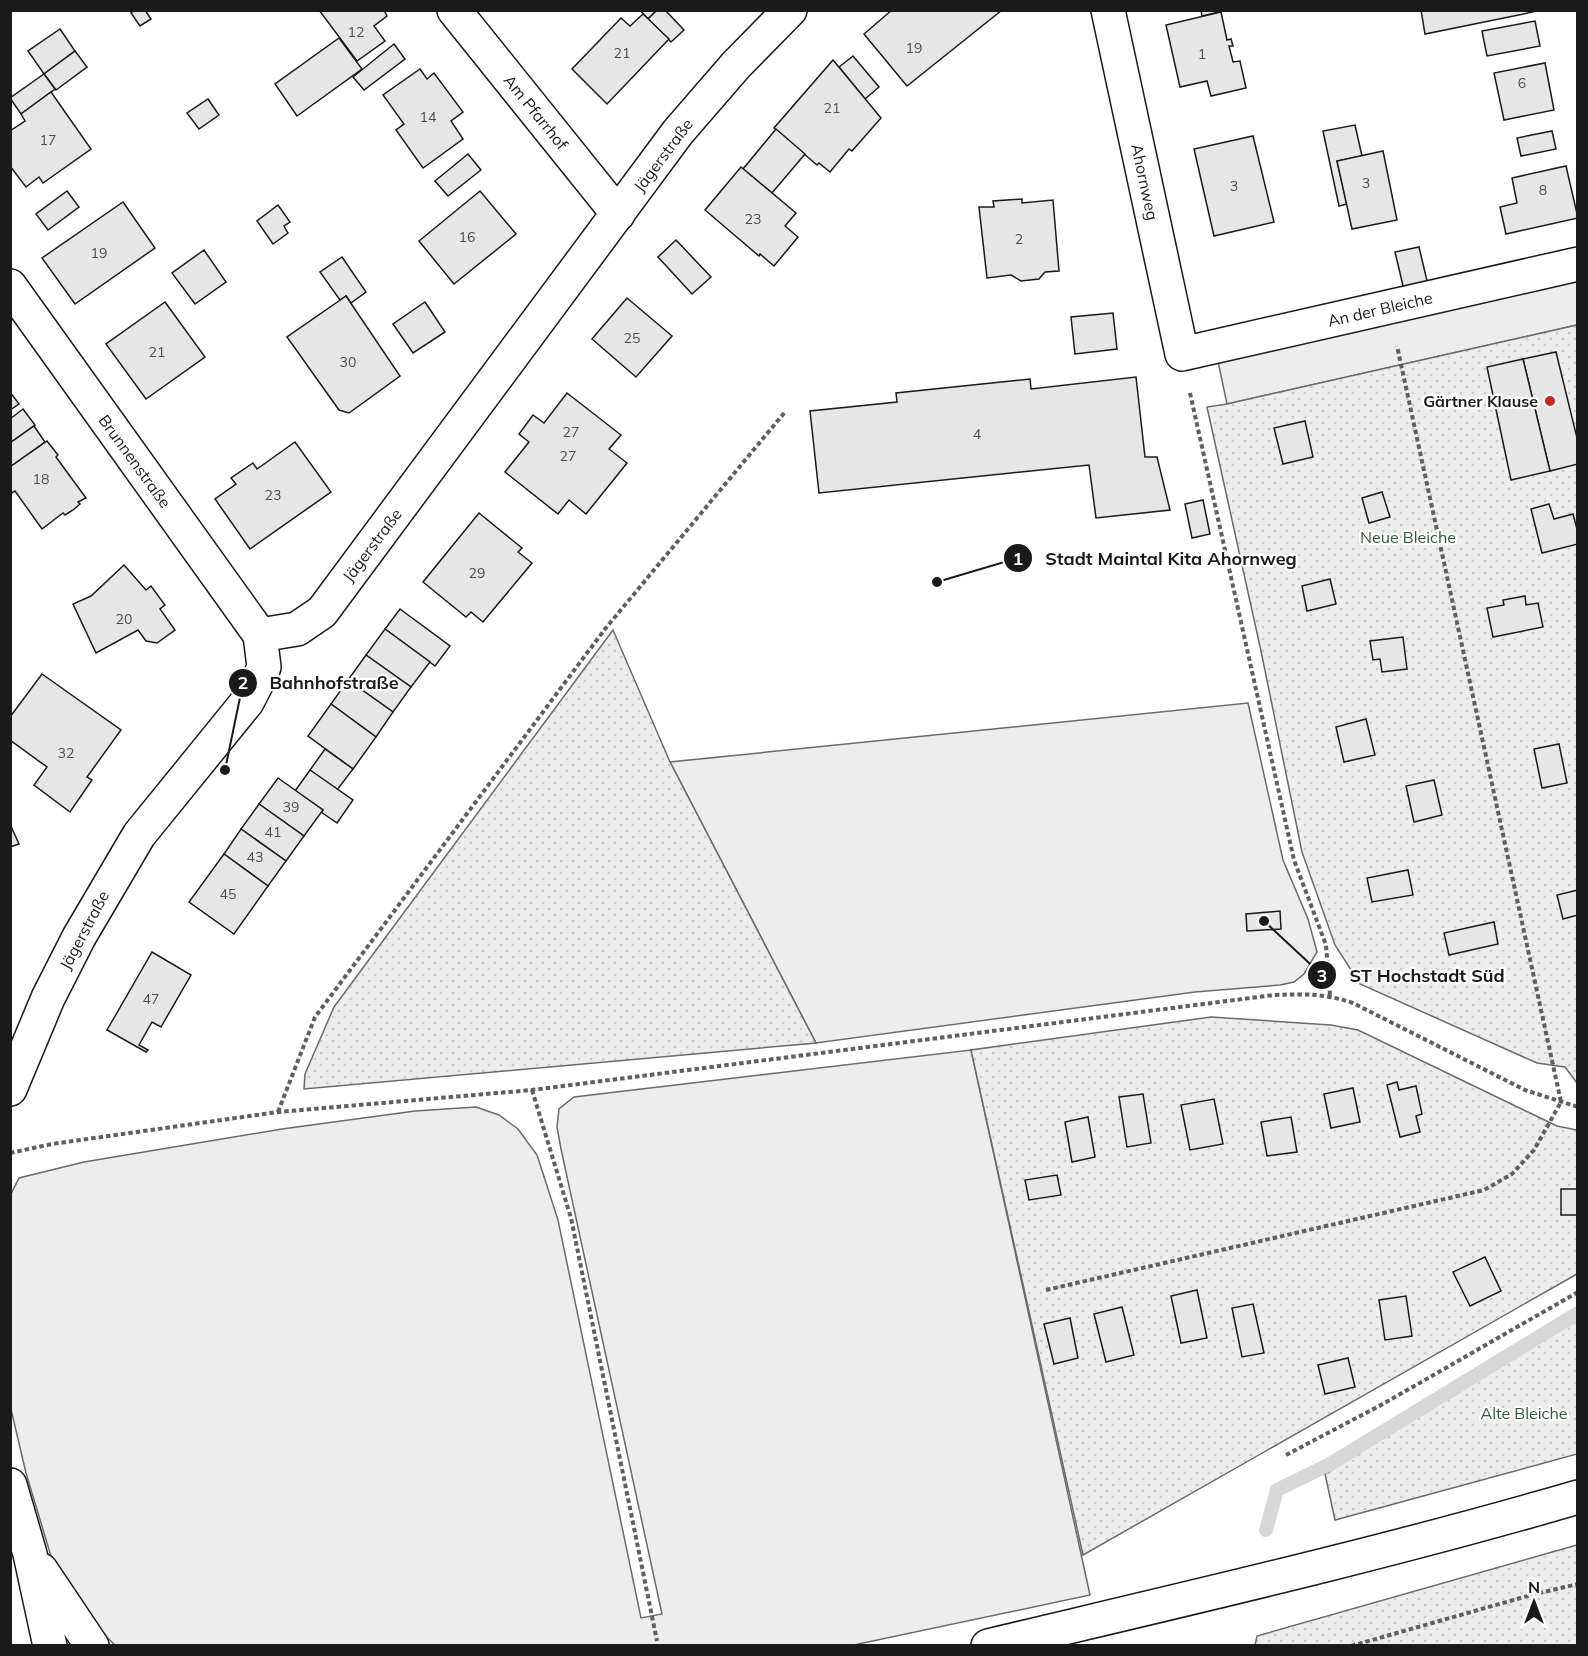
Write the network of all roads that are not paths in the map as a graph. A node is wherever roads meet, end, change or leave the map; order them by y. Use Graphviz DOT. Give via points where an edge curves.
graph roads {
  1 [pos="454,10"];
  2 [pos="790,10"];
  3 [pos="1108,10"];
  4 [pos="618,214"];
  5 [pos="1578,264"];
  6 [pos="10,286"];
  7 [pos="1182,354"];
  8 [pos="260,635"];
  9 [pos="10,1089"];
  10 [pos="10,1485"];
  11 [pos="1578,1497"];
  12 [pos="30,1554"];
  13 [pos="50,1646"];
  14 [pos="92,1646"];
  15 [pos="988,1646"];
  1 -- 4 [label="street, Am Pfarrhof"];
  2 -- 4 [label="street, Jägerstraße" via="678,132"];
  3 -- 7 [label="street, Ahornweg"];
  4 -- 8 [label="street, Jägerstraße" via="322,612 297,629"];
  5 -- 7 [label="street, An der Bleiche"];
  6 -- 8 [label="street, Brunnenstraße"];
  8 -- 9 [label="street, Jägerstraße" via="264,667 255,688 132,845 78,937"];
  10 -- 12 [label="street"];
  11 -- 15 [label="street" via="1282,1575"];
  12 -- 13 [label="street"];
  12 -- 14 [label="street"];
}
